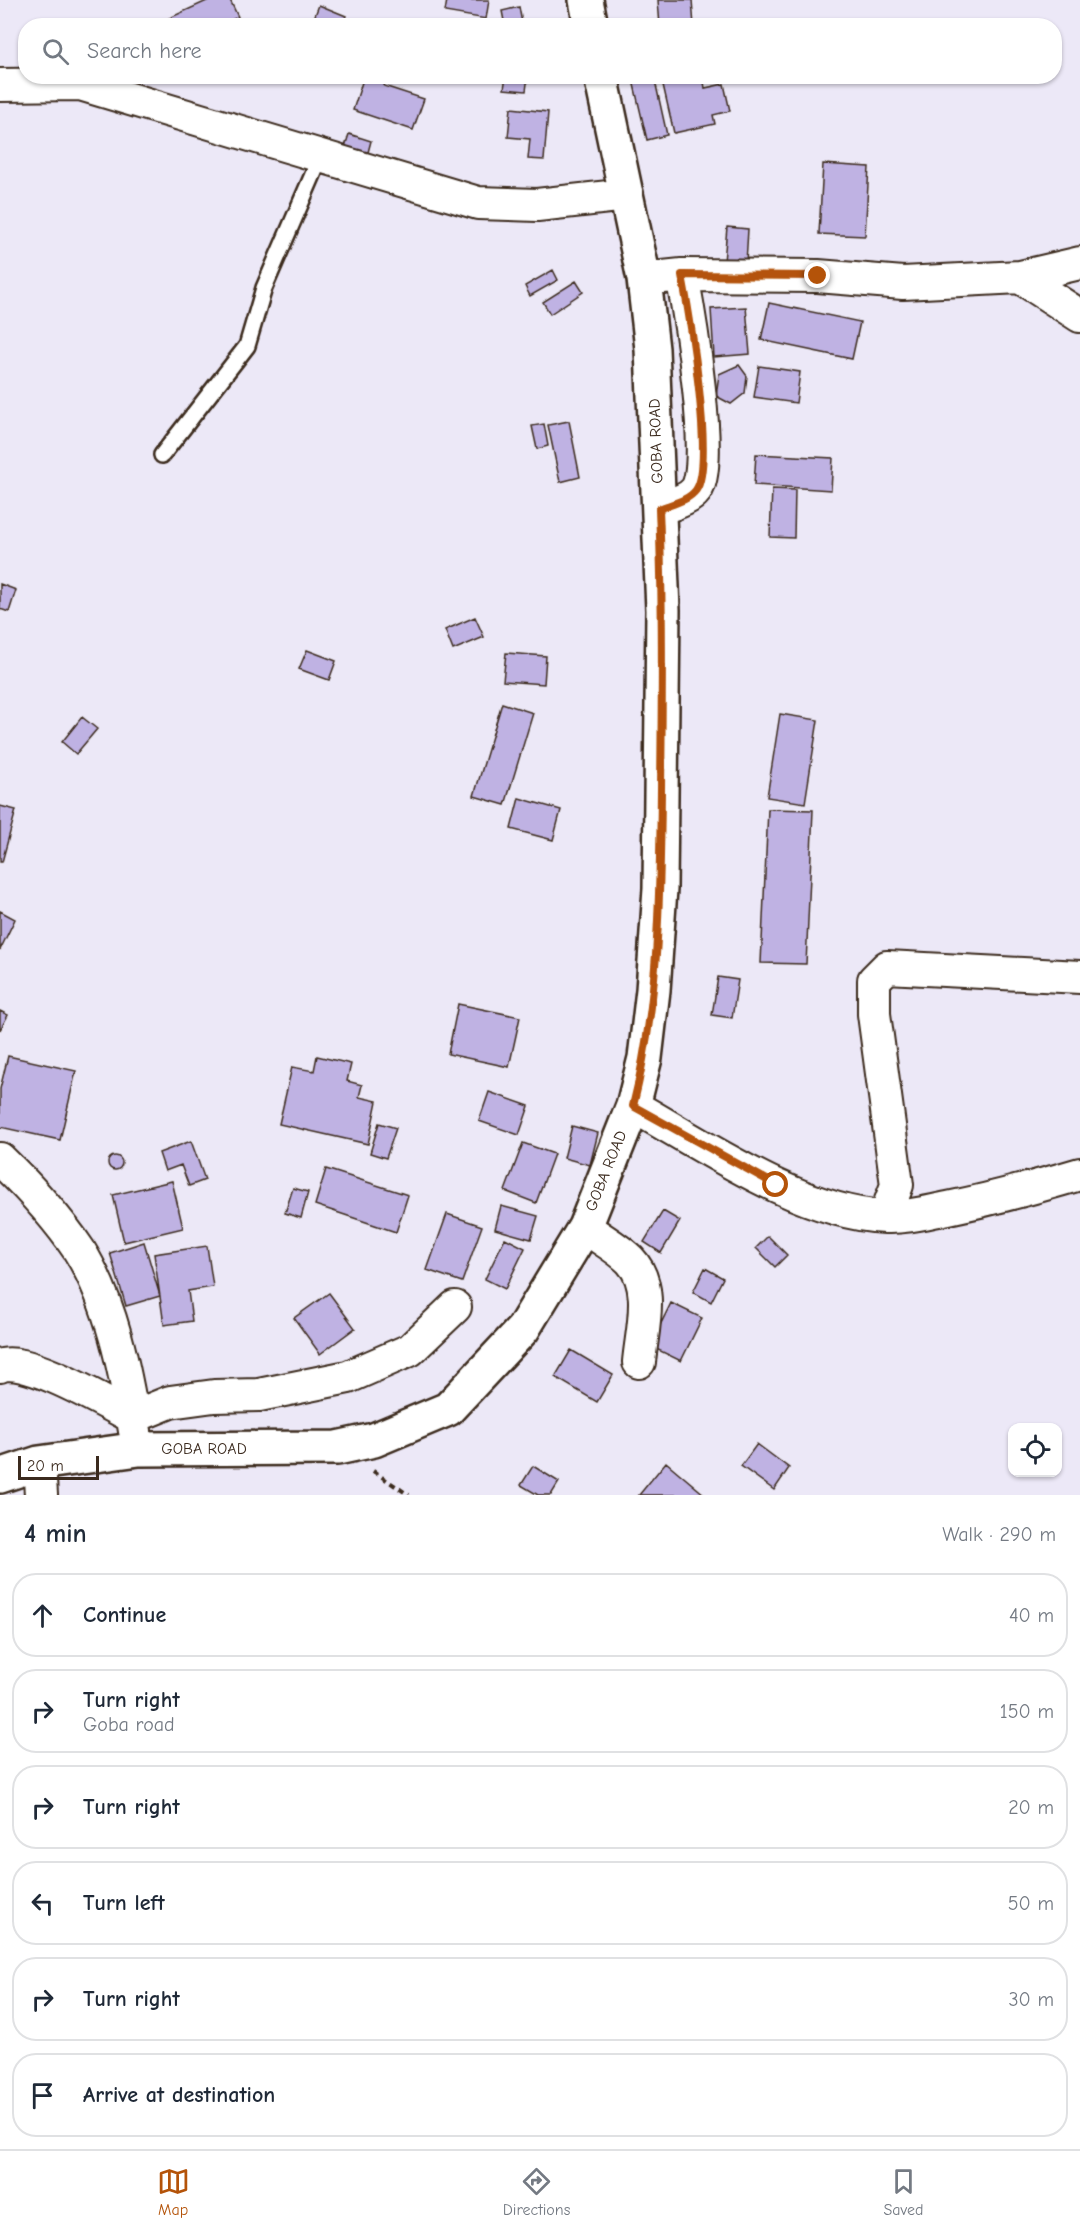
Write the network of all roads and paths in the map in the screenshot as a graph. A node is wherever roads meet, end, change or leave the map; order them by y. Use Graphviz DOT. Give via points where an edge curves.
graph roads {
  1 [pos="586,0"];
  2 [pos="589,18"];
  3 [pos="603,84"];
  4 [pos="0,85"];
  5 [pos="321,156"];
  6 [pos="627,195"];
  7 [pos="1080,263"];
  8 [pos="682,275"];
  9 [pos="1020,277"];
  10 [pos="644,279"];
  11 [pos="1080,316"];
  12 [pos="162,455"];
  13 [pos="659,509"];
  14 [pos="1080,977"];
  15 [pos="633,1106"];
  16 [pos="0,1160"];
  17 [pos="1080,1174"];
  18 [pos="885,1217"];
  19 [pos="585,1227"];
  20 [pos="455,1306"];
  21 [pos="639,1362"];
  22 [pos="0,1366"];
  23 [pos="133,1417"];
  24 [pos="139,1449"];
  25 [pos="39,1463"];
  26 [pos="0,1476"];
  27 [pos="41,1495"];
  1 -- 2 [label="street"];
  3 -- 6 [label="street, GOBA ROAD"];
  4 -- 5 [label="street" via="80,84"];
  5 -- 6 [label="street" via="478,203 537,205"];
  5 -- 12 [label="lane" via="264,288 247,346"];
  6 -- 10 [label="street, GOBA ROAD"];
  7 -- 9 [label="street"];
  8 -- 9 [label="street" via="818,276 903,283"];
  8 -- 10 [label="street"];
  8 -- 13 [label="street" via="697,370 704,470 696,490 686,499"];
  9 -- 11 [label="street"];
  10 -- 13 [label="street, GOBA ROAD" via="652,349"];
  13 -- 15 [label="street, GOBA ROAD" via="663,609 660,889 653,990"];
  14 -- 18 [label="street" via="887,967 874,980 874,1014 897,1185"];
  15 -- 18 [label="street" via="776,1185 844,1211"];
  15 -- 19 [label="street, GOBA ROAD"];
  16 -- 23 [label="street" via="79,1251 104,1302"];
  17 -- 18 [label="street" via="1002,1197"];
  19 -- 21 [label="street" via="630,1260 640,1274 646,1293"];
  19 -- 24 [label="street, GOBA ROAD" via="523,1329 448,1409 374,1440 337,1448"];
  20 -- 23 [label="street" via="410,1350 348,1377 259,1395 170,1402"];
  22 -- 23 [label="street" via="5,1363 34,1367"];
  23 -- 24 [label="street"];
  24 -- 25 [label="street, GOBA ROAD"];
  25 -- 26 [label="street, GOBA ROAD"];
  25 -- 27 [label="street"];
}
